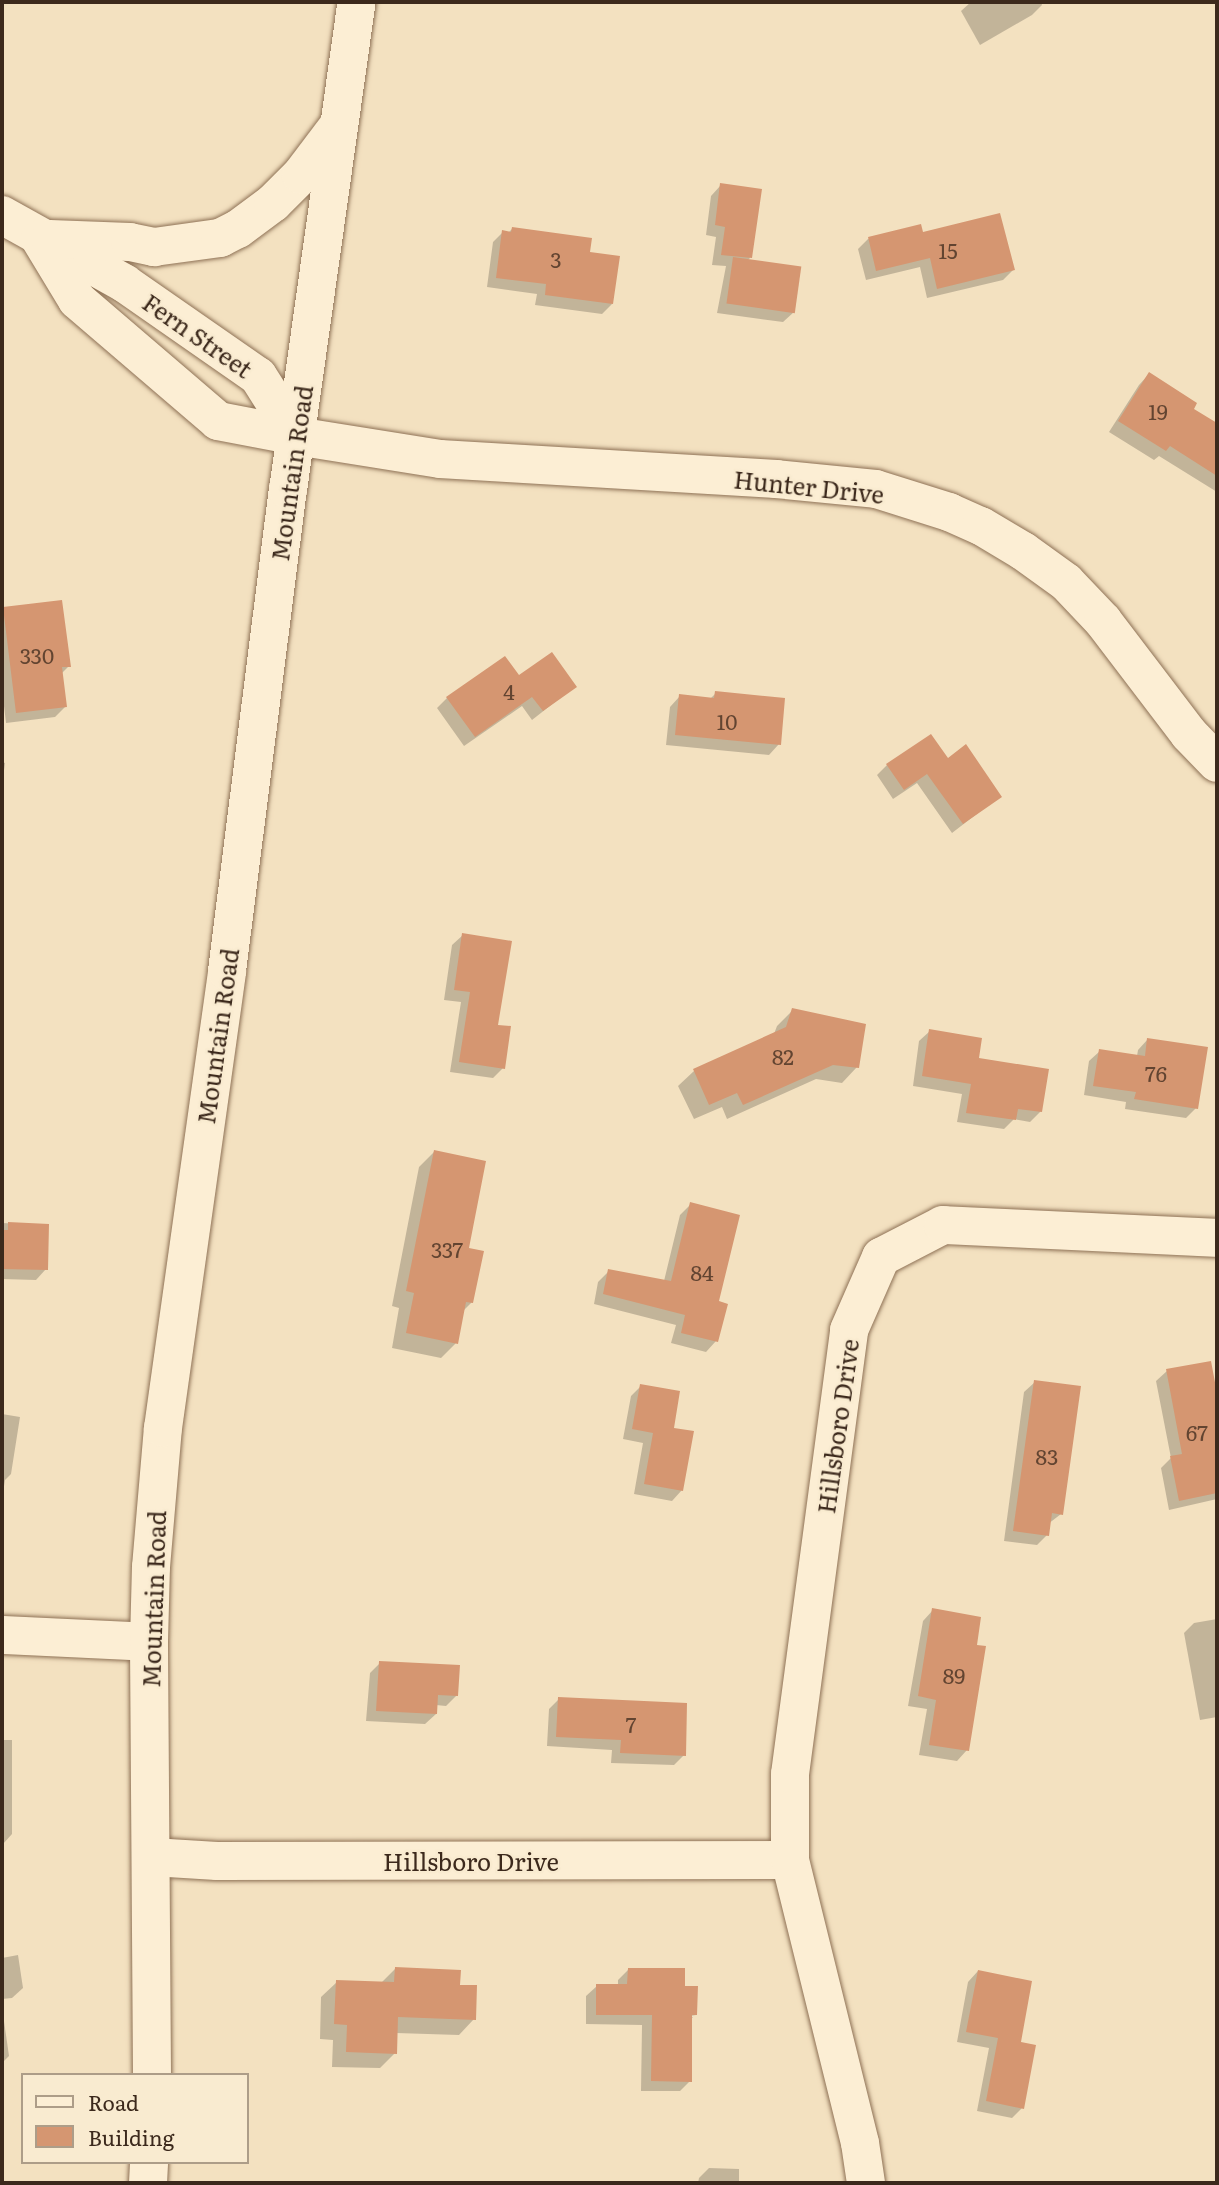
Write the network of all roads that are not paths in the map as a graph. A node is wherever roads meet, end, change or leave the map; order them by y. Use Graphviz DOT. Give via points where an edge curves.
graph roads {
  1 [pos="357,2"];
  2 [pos="341,121"];
  3 [pos="2,215"];
  4 [pos="40,239"];
  5 [pos="296,436"];
  6 [pos="1217,763"];
  7 [pos="1217,1238"];
  8 [pos="2,1635"];
  9 [pos="149,1642"];
  10 [pos="152,1857"];
  11 [pos="790,1860"];
  12 [pos="152,2073"];
  13 [pos="149,2164"];
  14 [pos="148,2183"];
  15 [pos="866,2183"];
  1 -- 2 [label="street, Mountain Road"];
  2 -- 4 [label="street" via="272,203 220,238 155,247"];
  2 -- 5 [label="street, Mountain Road"];
  3 -- 4 [label="street, Fern Street"];
  4 -- 5 [label="street, Fern Street" via="124,283 258,376"];
  4 -- 5 [label="street, Fern Street" via="77,300 218,421"];
  5 -- 6 [label="street, Hunter Drive" via="440,459 876,489 949,512 1023,551 1066,582 1103,621 1188,734"];
  5 -- 9 [label="street, Mountain Road" via="163,1428"];
  7 -- 11 [label="street, Hillsboro Drive" via="943,1225 881,1257 849,1330 790,1774"];
  8 -- 9 [label="street"];
  9 -- 10 [label="street, Mountain Road"];
  10 -- 11 [label="street, Hillsboro Drive" via="217,1861"];
  10 -- 12 [label="street, Mountain Road"];
  11 -- 15 [label="street, Hillsboro Drive"];
  13 -- 14 [label="street"];
}
